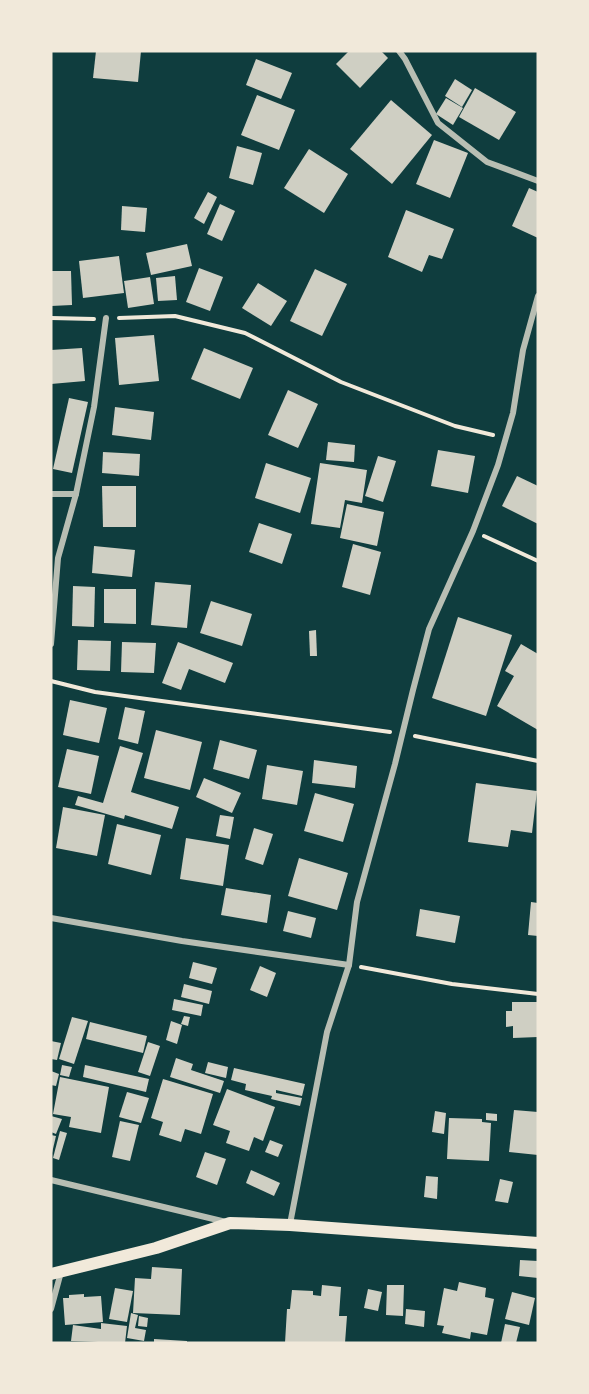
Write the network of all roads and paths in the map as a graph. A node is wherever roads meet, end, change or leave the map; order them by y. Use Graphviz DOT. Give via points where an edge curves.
graph roads {
  1 [pos="399,51"];
  2 [pos="538,181"];
  3 [pos="538,296"];
  4 [pos="51,318"];
  5 [pos="106,318"];
  6 [pos="506,438"];
  7 [pos="51,494"];
  8 [pos="76,494"];
  9 [pos="474,531"];
  10 [pos="538,561"];
  11 [pos="51,644"];
  12 [pos="51,681"];
  13 [pos="402,734"];
  14 [pos="538,761"];
  15 [pos="51,918"];
  16 [pos="349,965"];
  17 [pos="538,994"];
  18 [pos="51,1180"];
  19 [pos="230,1223"];
  20 [pos="290,1225"];
  21 [pos="538,1243"];
  22 [pos="56,1273"];
  23 [pos="51,1309"];
  1 -- 2 [label="street" via="438,123 487,162"];
  3 -- 6 [label="street"];
  4 -- 5 [label="path"];
  5 -- 6 [label="path" via="175,316 246,333 341,382 455,426"];
  5 -- 8 [label="street" via="94,407"];
  6 -- 9 [label="street"];
  7 -- 8 [label="street"];
  8 -- 11 [label="street" via="58,558"];
  9 -- 10 [label="path"];
  9 -- 13 [label="street" via="429,629"];
  12 -- 13 [label="path" via="95,692"];
  13 -- 14 [label="path"];
  13 -- 16 [label="street" via="357,902"];
  15 -- 16 [label="street"];
  16 -- 17 [label="path" via="452,984"];
  16 -- 20 [label="street" via="327,1032"];
  18 -- 19 [label="street"];
  19 -- 20 [label="main road"];
  19 -- 22 [label="main road" via="156,1248"];
  20 -- 21 [label="main road"];
  22 -- 23 [label="street"];
}
